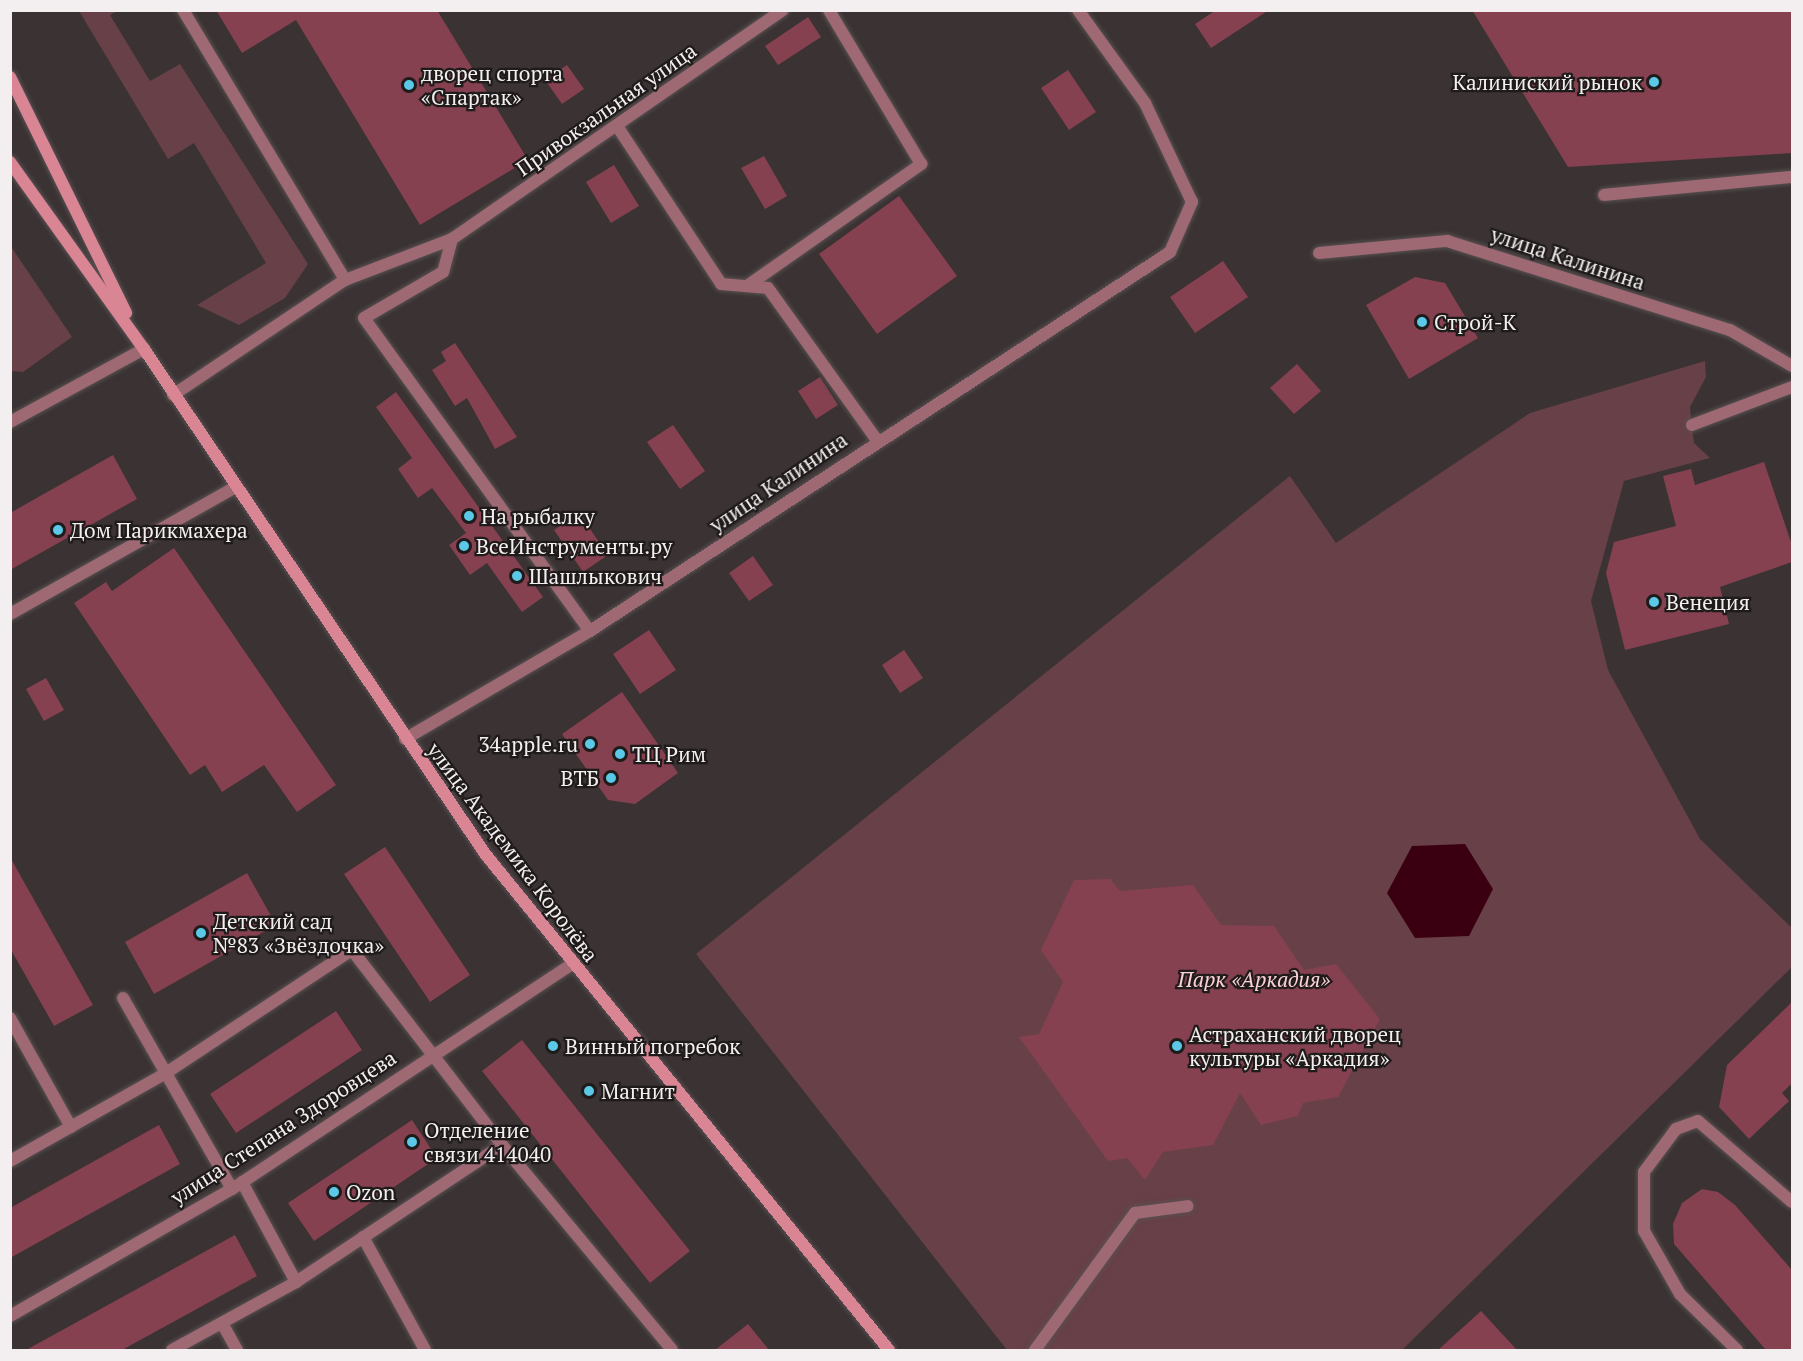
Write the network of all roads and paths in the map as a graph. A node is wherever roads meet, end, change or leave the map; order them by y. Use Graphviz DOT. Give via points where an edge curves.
graph roads {
  1 [pos="183,10"];
  2 [pos="783,10"];
  3 [pos="829,10"];
  4 [pos="1078,10"];
  5 [pos="10,77"];
  6 [pos="617,126"];
  7 [pos="10,162"];
  8 [pos="1792,177"];
  9 [pos="1604,195"];
  10 [pos="452,239"];
  11 [pos="1319,253"];
  12 [pos="345,280"];
  13 [pos="747,286"];
  14 [pos="144,349"];
  15 [pos="1792,366"];
  16 [pos="1792,387"];
  17 [pos="173,395"];
  18 [pos="10,422"];
  19 [pos="1692,425"];
  20 [pos="877,440"];
  21 [pos="235,487"];
  22 [pos="10,614"];
  23 [pos="590,630"];
  24 [pos="405,739"];
  25 [pos="572,965"];
  26 [pos="123,998"];
  27 [pos="11,1021"];
  28 [pos="429,1054"];
  29 [pos="166,1073"];
  30 [pos="71,1127"];
  31 [pos="502,1145"];
  32 [pos="10,1161"];
  33 [pos="237,1185"];
  34 [pos="1792,1202"];
  35 [pos="1188,1206"];
  36 [pos="363,1237"];
  37 [pos="296,1282"];
  38 [pos="10,1316"];
  39 [pos="222,1323"];
  40 [pos="172,1350"];
  41 [pos="237,1350"];
  42 [pos="425,1350"];
  43 [pos="672,1350"];
  44 [pos="889,1350"];
  45 [pos="1035,1350"];
  46 [pos="1737,1350"];
  1 -- 12 [label="street"];
  2 -- 6 [label="street, Привокзальная улица"];
  3 -- 13 [label="street" via="921,164"];
  4 -- 20 [label="street, улица Калинина" via="1145,103 1192,202 1170,252"];
  5 -- 14 [label="main road"];
  6 -- 10 [label="street, Привокзальная улица"];
  6 -- 13 [label="street" via="721,284"];
  7 -- 14 [label="main road"];
  8 -- 9 [label="street"];
  10 -- 12 [label="street, Привокзальная улица"];
  10 -- 23 [label="street" via="443,272 364,318"];
  11 -- 15 [label="street, улица Калинина" via="1447,241 1730,330"];
  12 -- 17 [label="street, Привокзальная улица"];
  13 -- 20 [label="street" via="768,288"];
  14 -- 17 [label="main road, улица Академика Королёва"];
  14 -- 18 [label="street"];
  16 -- 19 [label="street"];
  17 -- 21 [label="main road, улица Академика Королёва"];
  20 -- 23 [label="street, улица Калинина"];
  21 -- 22 [label="street"];
  21 -- 24 [label="main road, улица Академика Королёва"];
  23 -- 24 [label="street, улица Калинина"];
  24 -- 25 [label="main road, улица Академика Королёва"];
  25 -- 28 [label="street, улица Степана Здоровцева"];
  25 -- 44 [label="main road, улица Академика Королёва"];
  26 -- 29 [label="street"];
  27 -- 30 [label="street"];
  28 -- 29 [label="street" via="352,950"];
  28 -- 31 [label="street"];
  28 -- 33 [label="street, улица Степана Здоровцева"];
  29 -- 30 [label="street"];
  29 -- 33 [label="street"];
  30 -- 32 [label="street"];
  31 -- 36 [label="street"];
  31 -- 43 [label="street"];
  33 -- 37 [label="street"];
  33 -- 38 [label="street, улица Степана Здоровцева"];
  34 -- 46 [label="street" via="1698,1121 1676,1129 1644,1172 1644,1231 1680,1294"];
  35 -- 45 [label="street" via="1135,1213"];
  36 -- 37 [label="street"];
  36 -- 42 [label="street"];
  37 -- 39 [label="street"];
  39 -- 40 [label="street"];
  39 -- 41 [label="street"];
}
